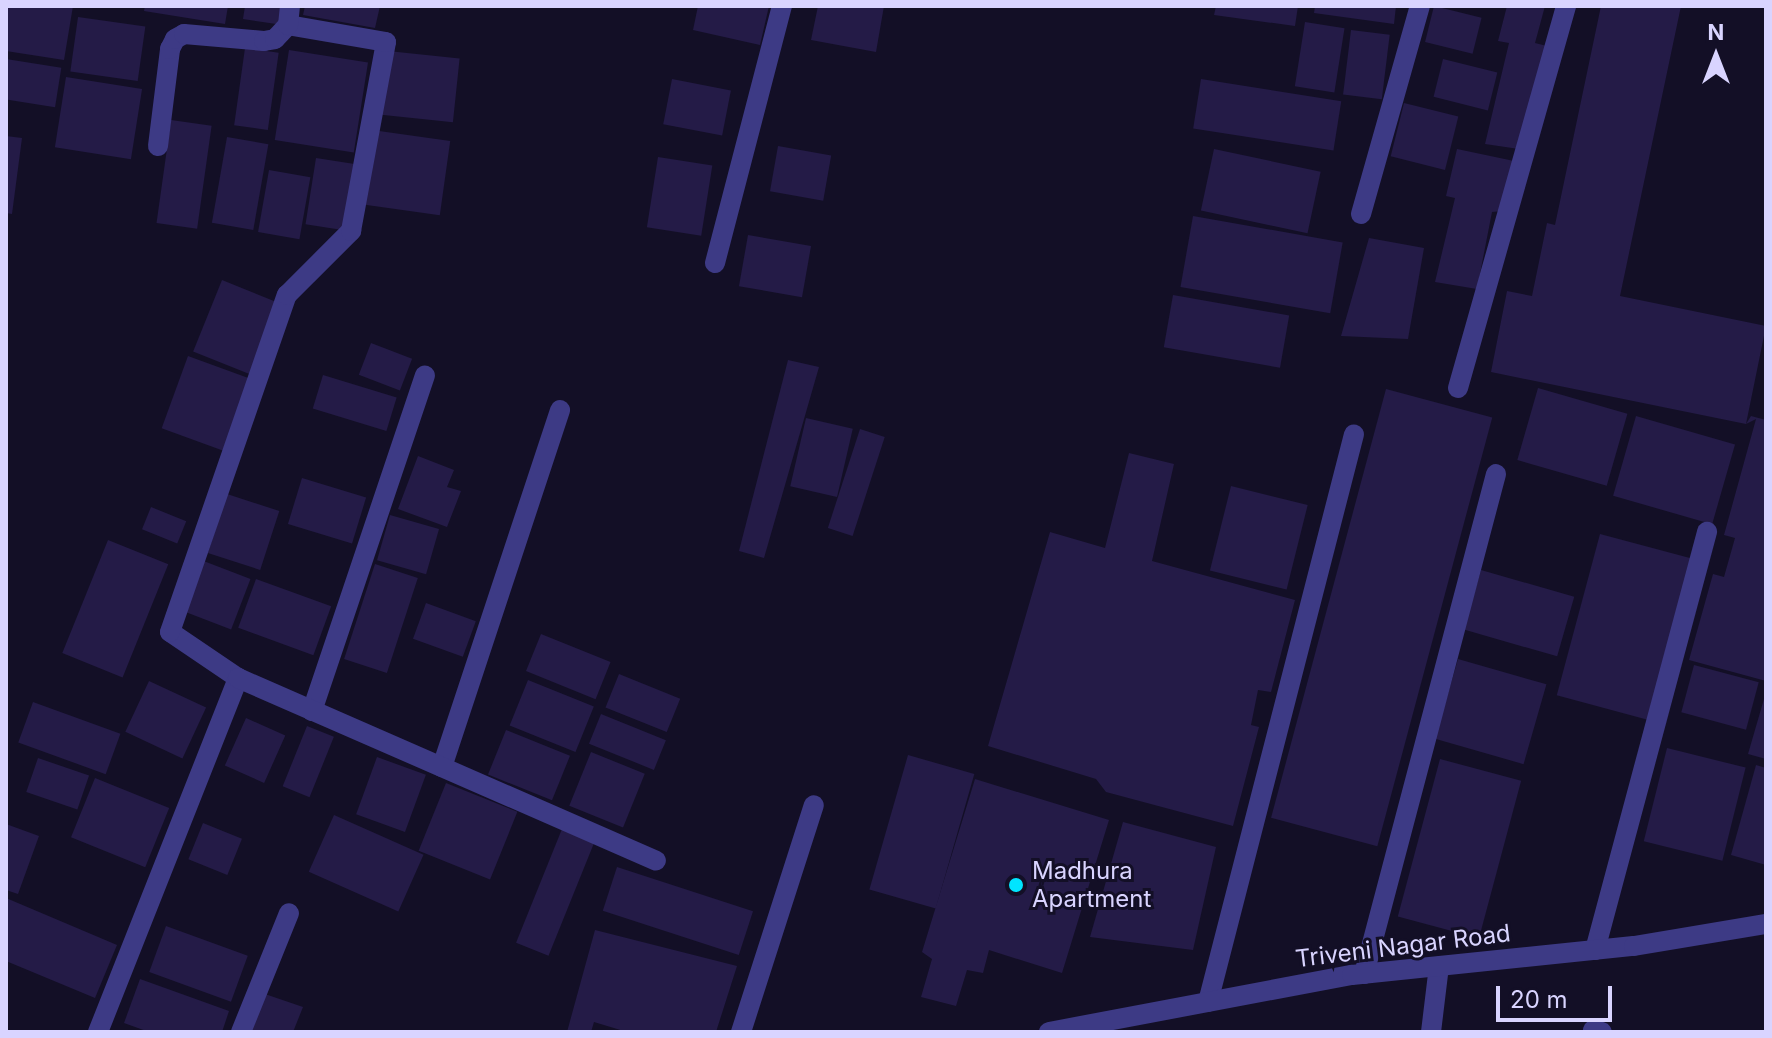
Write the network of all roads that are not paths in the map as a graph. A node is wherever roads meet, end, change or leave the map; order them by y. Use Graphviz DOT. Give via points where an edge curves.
graph roads {
  1 [pos="782,6"];
  2 [pos="1420,6"];
  3 [pos="1566,6"];
  4 [pos="289,16"];
  5 [pos="158,146"];
  6 [pos="1361,214"];
  7 [pos="715,263"];
  8 [pos="425,375"];
  9 [pos="1458,388"];
  10 [pos="560,410"];
  11 [pos="1354,434"];
  12 [pos="1496,474"];
  13 [pos="1707,532"];
  14 [pos="238,678"];
  15 [pos="312,711"];
  16 [pos="442,767"];
  17 [pos="814,805"];
  18 [pos="656,861"];
  19 [pos="289,913"];
  20 [pos="1766,924"];
  21 [pos="1595,950"];
  22 [pos="1439,966"];
  23 [pos="1364,974"];
  24 [pos="1208,1002"];
  25 [pos="98,1032"];
  26 [pos="241,1032"];
  27 [pos="741,1032"];
  28 [pos="1049,1032"];
  29 [pos="1431,1032"];
  1 -- 7 [label="street"];
  2 -- 6 [label="street"];
  3 -- 9 [label="street"];
  4 -- 5 [label="street" via="275,39 184,34 175,39"];
  4 -- 14 [label="street" via="386,42 351,231 287,295 170,632"];
  8 -- 15 [label="street"];
  10 -- 16 [label="street"];
  11 -- 24 [label="street"];
  12 -- 23 [label="street"];
  13 -- 21 [label="street"];
  14 -- 15 [label="street"];
  14 -- 25 [label="street"];
  15 -- 16 [label="street"];
  16 -- 18 [label="street"];
  17 -- 27 [label="street"];
  19 -- 26 [label="street"];
  20 -- 21 [label="street, Triveni Nagar Road"];
  21 -- 22 [label="street, Triveni Nagar Road"];
  22 -- 23 [label="street, Triveni Nagar Road"];
  22 -- 29 [label="street"];
  23 -- 24 [label="street, Triveni Nagar Road"];
  24 -- 28 [label="street, Triveni Nagar Road"];
}
